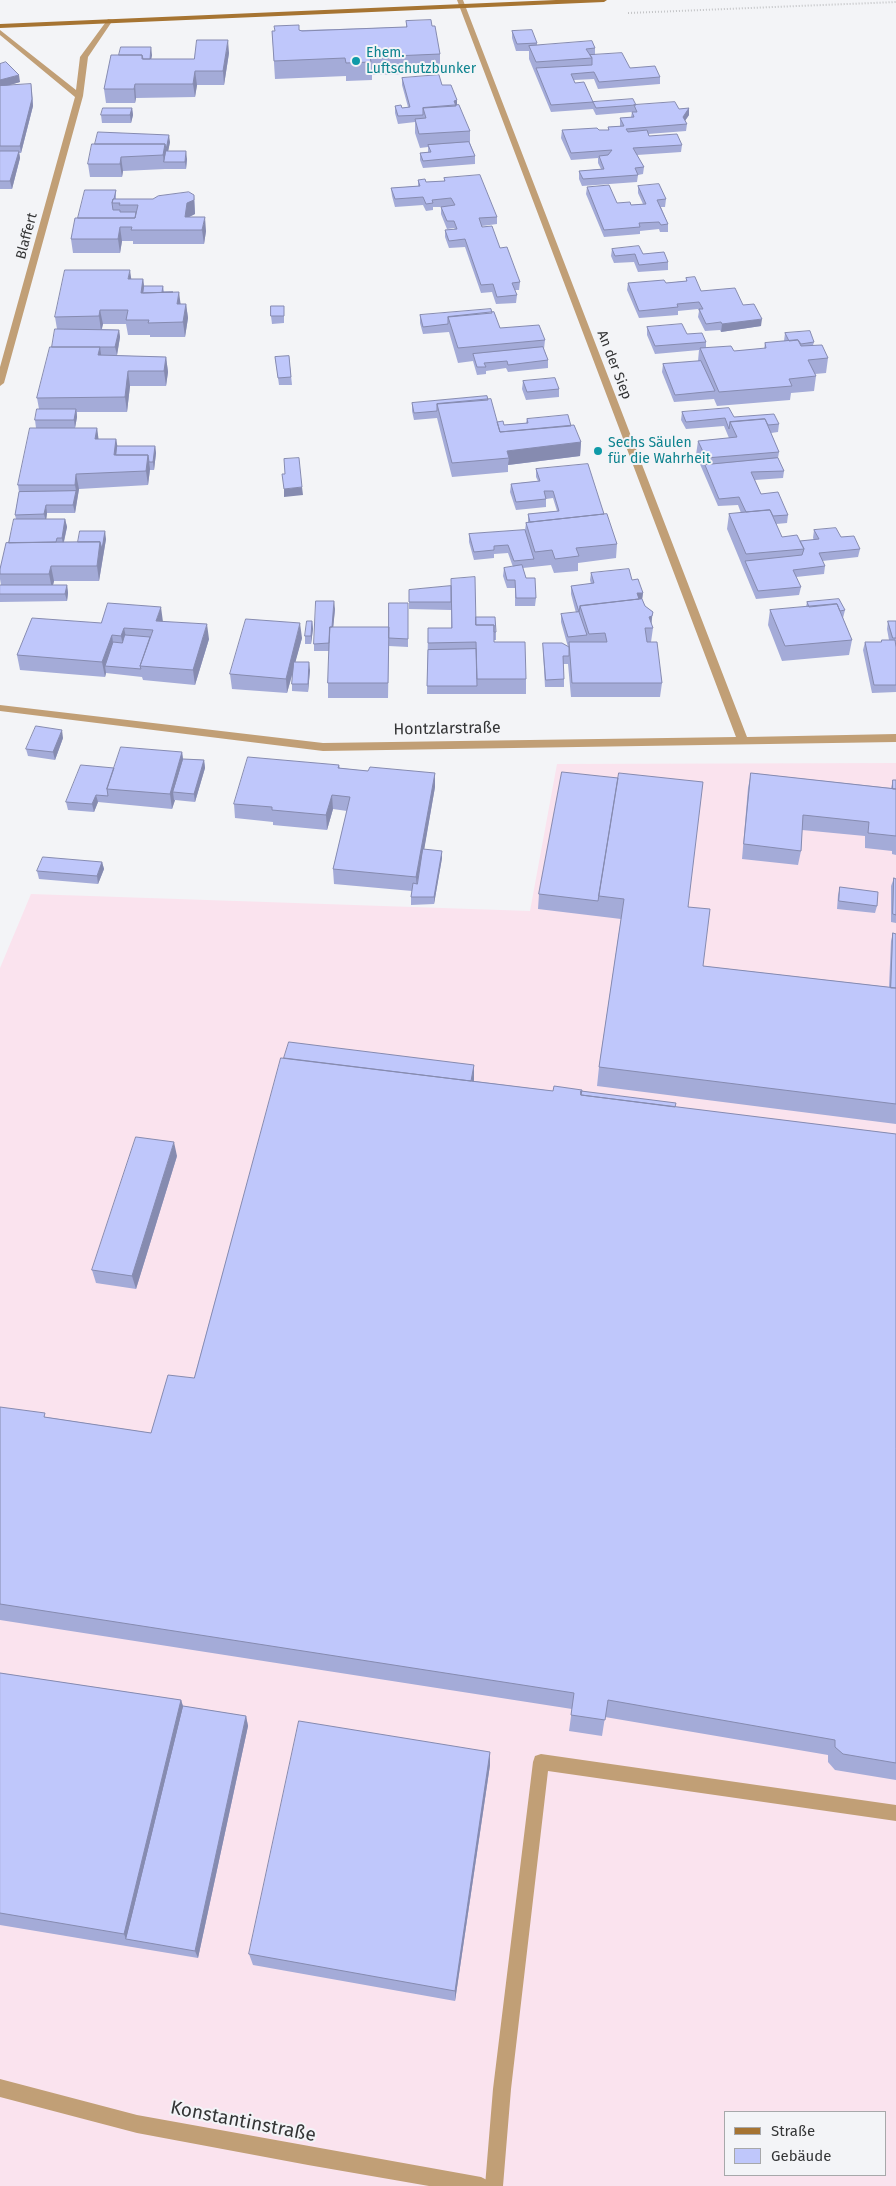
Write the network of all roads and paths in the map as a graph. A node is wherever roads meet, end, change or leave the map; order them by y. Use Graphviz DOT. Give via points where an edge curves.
graph roads {
  1 [pos="604,0"];
  2 [pos="461,3"];
  3 [pos="110,20"];
  4 [pos="0,26"];
  5 [pos="0,32"];
  6 [pos="79,96"];
  7 [pos="0,383"];
  8 [pos="0,708"];
  9 [pos="896,738"];
  10 [pos="743,740"];
  11 [pos="896,1813"];
  12 [pos="0,2088"];
  13 [pos="481,2186"];
  14 [pos="494,2186"];
  1 -- 2 [label="main road"];
  2 -- 3 [label="main road"];
  2 -- 10 [label="street, An der Siep"];
  3 -- 4 [label="main road"];
  3 -- 6 [label="street, Blaffert" via="84,57"];
  5 -- 6 [label="street"];
  6 -- 7 [label="street, Blaffert"];
  8 -- 10 [label="street, Hontzlarstraße" via="323,747"];
  9 -- 10 [label="street, Hontzlarstraße"];
  11 -- 14 [label="street" via="541,1762 502,2089"];
  12 -- 13 [label="street, Konstantinstraße" via="138,2124"];
}
